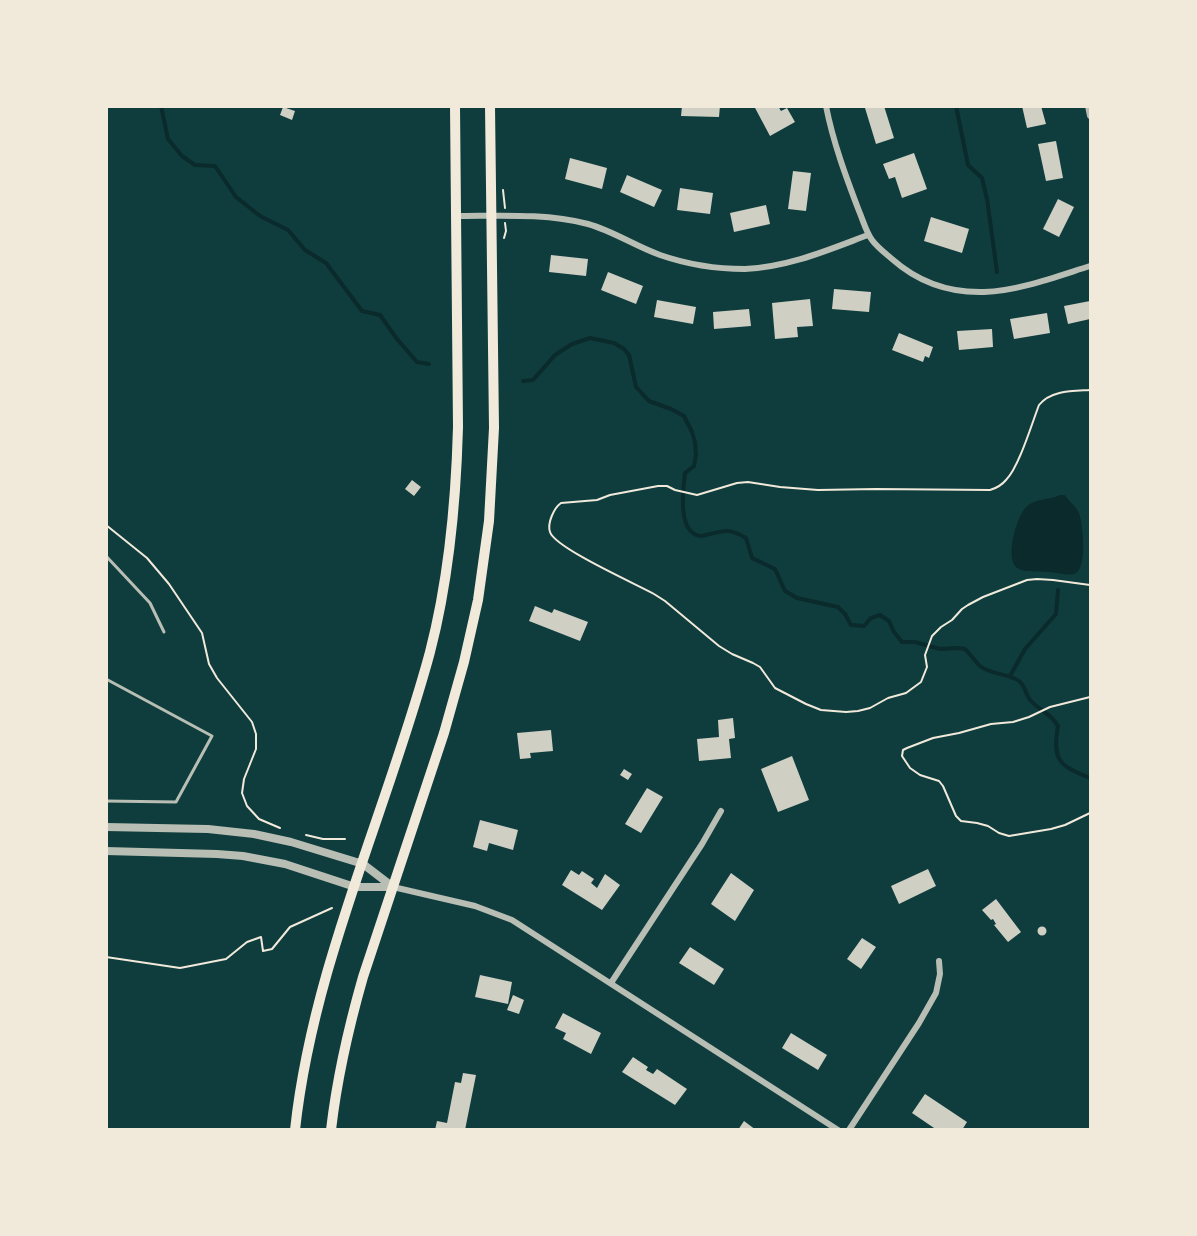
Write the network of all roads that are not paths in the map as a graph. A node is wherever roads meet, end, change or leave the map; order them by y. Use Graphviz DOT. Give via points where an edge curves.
graph roads {
  1 [pos="454,106"];
  2 [pos="490,106"];
  3 [pos="826,106"];
  4 [pos="1088,106"];
  5 [pos="1090,116"];
  6 [pos="456,216"];
  7 [pos="491,216"];
  8 [pos="868,235"];
  9 [pos="1090,266"];
  10 [pos="106,556"];
  11 [pos="164,632"];
  12 [pos="106,679"];
  13 [pos="106,801"];
  14 [pos="721,811"];
  15 [pos="106,827"];
  16 [pos="106,851"];
  17 [pos="363,864"];
  18 [pos="355,887"];
  19 [pos="393,887"];
  20 [pos="939,961"];
  21 [pos="611,983"];
  22 [pos="296,1130"];
  23 [pos="331,1130"];
  24 [pos="838,1130"];
  25 [pos="849,1130"];
  1 -- 6 [label="main road"];
  2 -- 7 [label="main road"];
  3 -- 8 [label="street" via="838,153"];
  4 -- 5 [label="street"];
  6 -- 7 [label="street"];
  6 -- 17 [label="main road" via="458,427 449,553 430,651"];
  7 -- 8 [label="street" via="574,221 660,255 727,268 794,262"];
  7 -- 19 [label="main road" via="494,438 489,521 478,600 444,733"];
  8 -- 9 [label="street" via="911,274 949,289 1007,289"];
  10 -- 11 [label="lane" via="150,603"];
  12 -- 13 [label="lane" via="212,736 176,802"];
  14 -- 21 [label="street"];
  15 -- 17 [label="street" via="254,834"];
  16 -- 18 [label="street" via="243,856 285,864"];
  17 -- 18 [label="main road"];
  17 -- 19 [label="street"];
  18 -- 19 [label="street"];
  18 -- 22 [label="main road" via="312,1032"];
  19 -- 21 [label="street" via="499,914"];
  19 -- 23 [label="main road" via="352,1017"];
  20 -- 25 [label="street" via="936,993"];
  21 -- 24 [label="street"];
}
